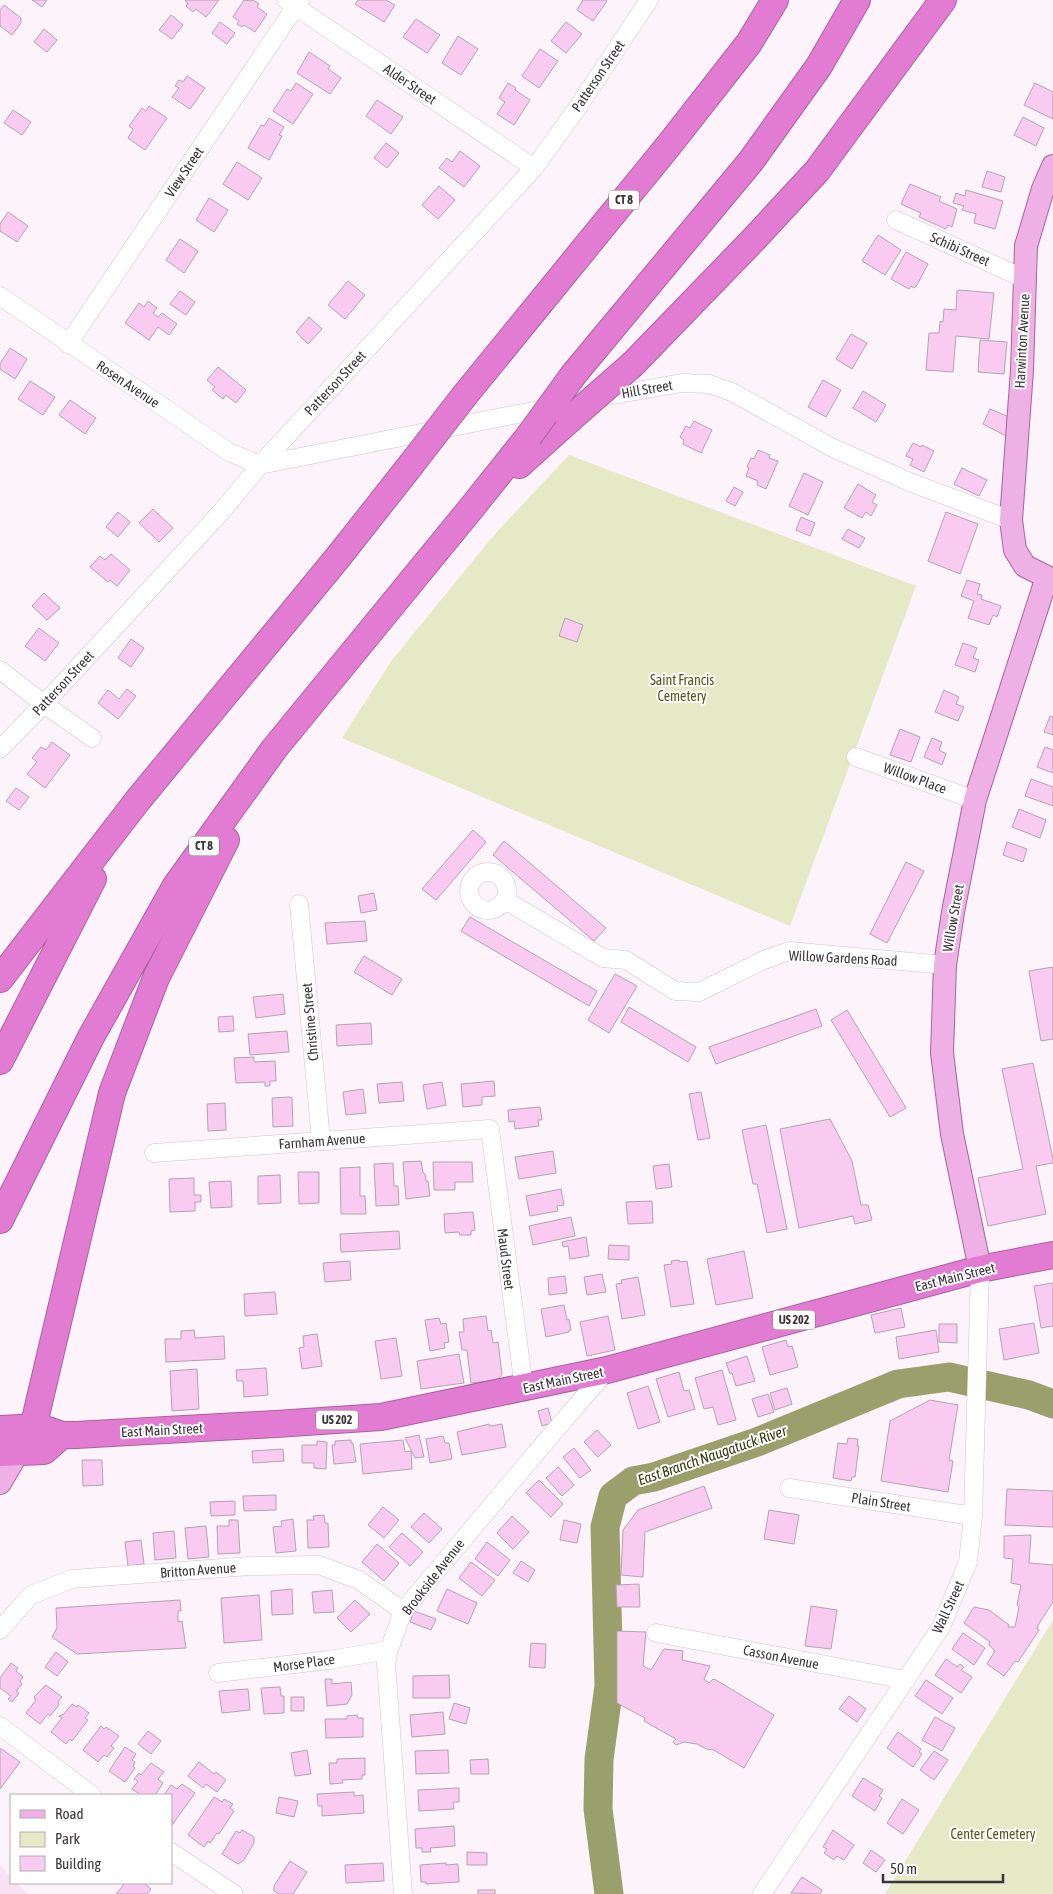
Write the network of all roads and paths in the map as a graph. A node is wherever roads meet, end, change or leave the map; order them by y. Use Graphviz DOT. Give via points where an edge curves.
graph roads {
  1 [pos="649,0"];
  2 [pos="774,0"];
  3 [pos="857,0"];
  4 [pos="943,0"];
  5 [pos="294,2"];
  6 [pos="1053,166"];
  7 [pos="534,168"];
  8 [pos="896,220"];
  9 [pos="1025,279"];
  10 [pos="0,296"];
  11 [pos="68,344"];
  12 [pos="260,465"];
  13 [pos="469,511"];
  14 [pos="1011,520"];
  15 [pos="1050,578"];
  16 [pos="0,670"];
  17 [pos="44,704"];
  18 [pos="92,738"];
  19 [pos="0,749"];
  20 [pos="274,749"];
  21 [pos="856,757"];
  22 [pos="138,800"];
  23 [pos="975,800"];
  24 [pos="504,900"];
  25 [pos="299,904"];
  26 [pos="945,965"];
  27 [pos="0,979"];
  28 [pos="0,1061"];
  29 [pos="490,1129"];
  30 [pos="321,1140"];
  31 [pos="154,1153"];
  32 [pos="0,1220"];
  33 [pos="1053,1255"];
  34 [pos="980,1269"];
  35 [pos="608,1370"];
  36 [pos="524,1388"];
  37 [pos="33,1428"];
  38 [pos="0,1429"];
  39 [pos="62,1435"];
  40 [pos="9,1453"];
  41 [pos="0,1483"];
  42 [pos="789,1488"];
  43 [pos="973,1516"];
  44 [pos="403,1611"];
  45 [pos="0,1630"];
  46 [pos="656,1633"];
  47 [pos="389,1650"];
  48 [pos="218,1673"];
  49 [pos="906,1680"];
  50 [pos="0,1726"];
  51 [pos="91,1794"];
  52 [pos="172,1853"];
  53 [pos="234,1894"];
  54 [pos="403,1894"];
  55 [pos="762,1894"];
  1 -- 7 [label="street, Patterson Street"];
  2 -- 22 [label="highway, CT 8, bridge" via="749,43 686,124"];
  3 -- 13 [label="highway, CT 8, bridge" via="819,66 751,161 574,374"];
  4 -- 13 [label="highway, bridge" via="817,171 755,238 633,364"];
  5 -- 7 [label="street, Alder Street"];
  5 -- 11 [label="street, View Street"];
  6 -- 9 [label="main road, Harwinton Avenue" via="1026,246"];
  7 -- 12 [label="street, Patterson Street"];
  8 -- 9 [label="street, Schibi Street"];
  9 -- 14 [label="main road, Harwinton Avenue"];
  10 -- 11 [label="street, Rosen Avenue"];
  11 -- 12 [label="street, Rosen Avenue" via="229,452"];
  12 -- 14 [label="street, Hill Street" via="643,389 682,383 709,384 732,392 840,451 912,483"];
  12 -- 17 [label="street, Patterson Street" via="222,511"];
  13 -- 20 [label="highway, CT 8"];
  14 -- 15 [label="main road, Harwinton Avenue" via="1015,550 1025,566"];
  15 -- 23 [label="main road, Willow Street"];
  16 -- 17 [label="street"];
  17 -- 18 [label="street"];
  17 -- 19 [label="street, Patterson Street"];
  20 -- 32 [label="highway, CT 8" via="175,887 91,1037"];
  20 -- 37 [label="highway" via="156,978 112,1093"];
  21 -- 23 [label="street, Willow Place"];
  22 -- 27 [label="highway"];
  22 -- 28 [label="highway, CT 8" via="76,910"];
  23 -- 26 [label="main road, Willow Street"];
  24 -- 26 [label="street, Willow Gardens Road" via="603,958 626,960 675,991 699,992 764,960 789,952"];
  25 -- 30 [label="street, Christine Street"];
  26 -- 34 [label="main road, Willow Street" via="942,1053 952,1134"];
  29 -- 30 [label="street, Farnham Avenue"];
  29 -- 36 [label="street, Maud Street"];
  30 -- 31 [label="street, Farnham Avenue"];
  33 -- 34 [label="highway, East Main Street / US 202"];
  34 -- 35 [label="highway, East Main Street / US 202"];
  34 -- 43 [label="street, Wall Street"];
  35 -- 36 [label="highway, East Main Street / US 202"];
  35 -- 44 [label="street, Brookside Avenue"];
  36 -- 39 [label="highway, East Main Street / US 202" via="381,1417"];
  37 -- 38 [label="highway, East Main Street / US 202"];
  37 -- 39 [label="highway, East Main Street / US 202"];
  37 -- 40 [label="main road"];
  39 -- 40 [label="highway" via="44,1451"];
  40 -- 41 [label="main road"];
  42 -- 43 [label="street, Plain Street"];
  43 -- 49 [label="street, Wall Street" via="968,1562 941,1627"];
  44 -- 45 [label="street, Britton Avenue" via="359,1580 320,1565 250,1566 72,1579 31,1595"];
  44 -- 47 [label="street, Brookside Avenue"];
  46 -- 49 [label="street, Casson Avenue"];
  47 -- 48 [label="street, Morse Place"];
  47 -- 54 [label="street, Brookside Avenue" via="386,1663"];
  49 -- 55 [label="street, Wall Street"];
  50 -- 51 [label="street"];
  52 -- 53 [label="street"];
}
